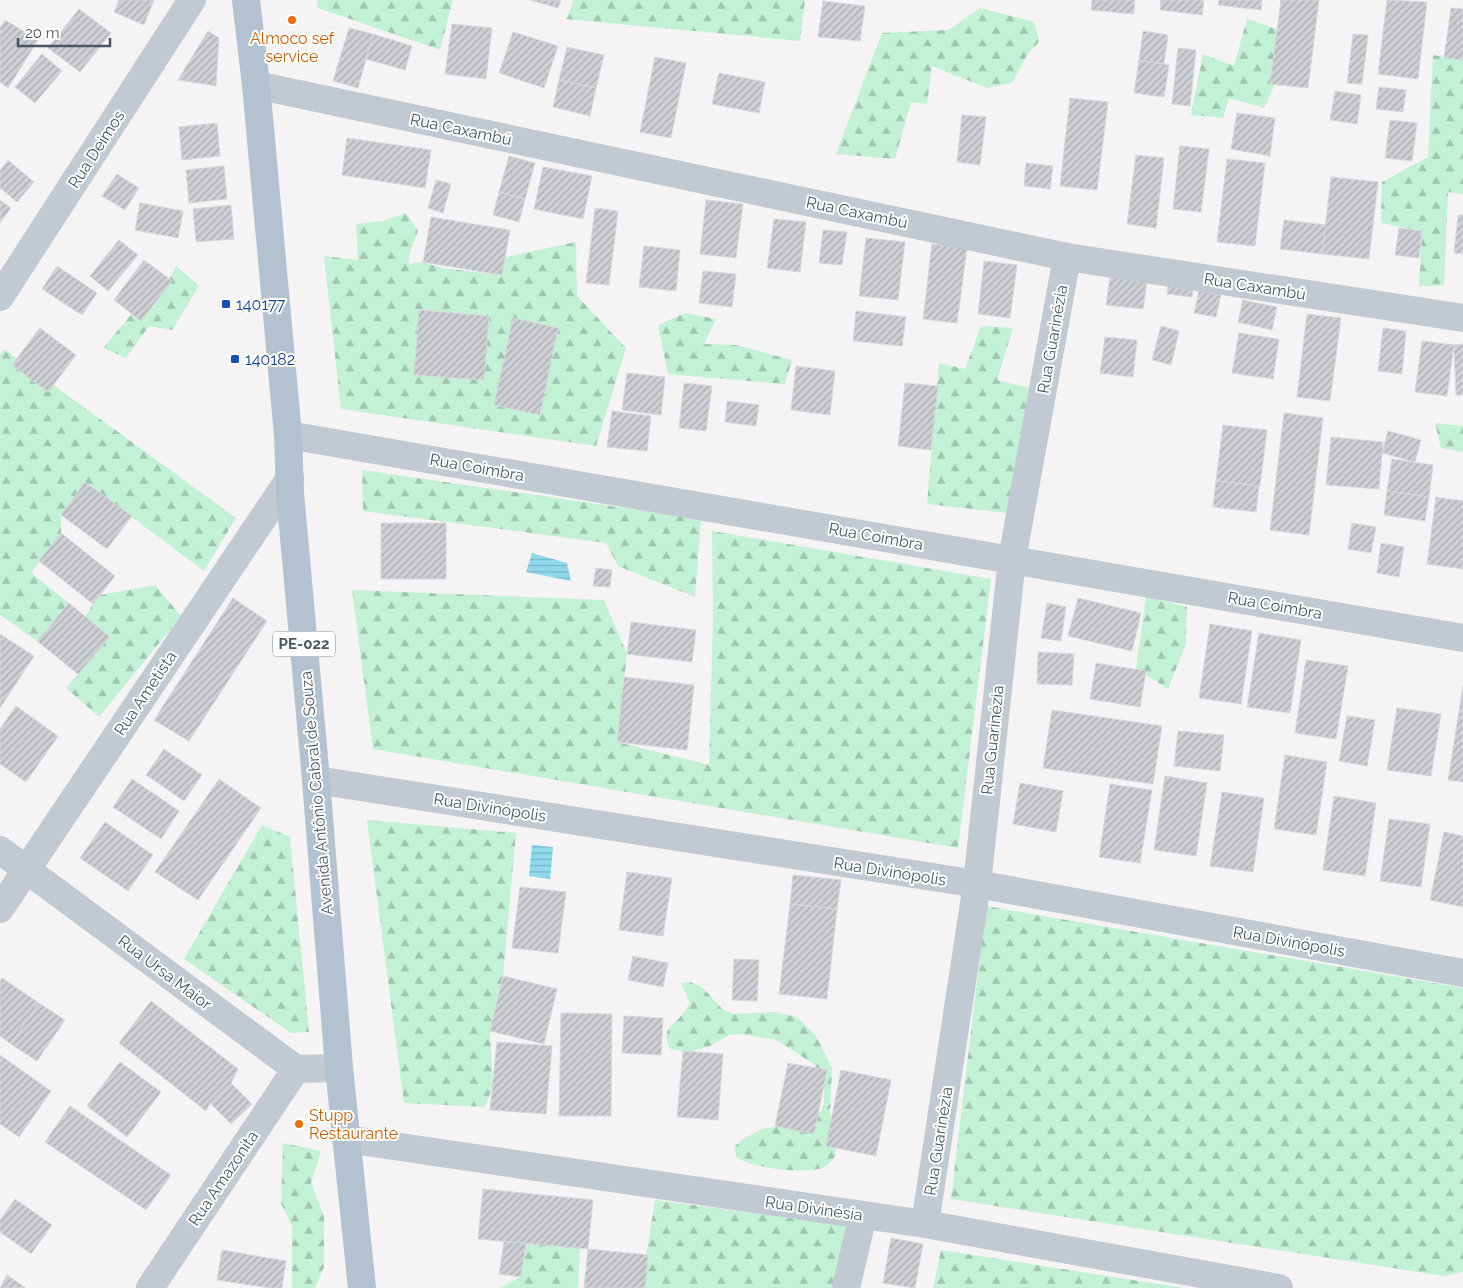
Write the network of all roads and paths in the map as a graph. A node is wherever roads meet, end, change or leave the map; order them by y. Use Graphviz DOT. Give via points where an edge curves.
graph roads {
  1 [pos="192,0"];
  2 [pos="246,0"];
  3 [pos="256,85"];
  4 [pos="1067,257"];
  5 [pos="0,297"];
  6 [pos="1463,318"];
  7 [pos="288,435"];
  8 [pos="290,478"];
  9 [pos="1012,559"];
  10 [pos="1463,638"];
  11 [pos="316,780"];
  12 [pos="0,850"];
  13 [pos="26,869"];
  14 [pos="977,884"];
  15 [pos="0,909"];
  16 [pos="1463,973"];
  17 [pos="296,1068"];
  18 [pos="339,1068"];
  19 [pos="346,1139"];
  20 [pos="863,1215"];
  21 [pos="925,1224"];
  22 [pos="150,1288"];
  23 [pos="362,1288"];
  24 [pos="846,1288"];
  25 [pos="1280,1288"];
  1 -- 5 [label="street, Rua Deimos"];
  2 -- 3 [label="main road, Avenida Antônio Cabral de Souza / PE-022"];
  3 -- 4 [label="street, Rua Caxambú"];
  3 -- 7 [label="main road, Avenida Antônio Cabral de Souza / PE-022"];
  4 -- 6 [label="street, Rua Caxambú"];
  4 -- 9 [label="street, Rua Guarinézia"];
  7 -- 8 [label="main road, Avenida Antônio Cabral de Souza / PE-022"];
  7 -- 9 [label="street, Rua Coimbra"];
  8 -- 11 [label="main road, Avenida Antônio Cabral de Souza / PE-022"];
  8 -- 13 [label="street, Rua Ametista"];
  9 -- 10 [label="street, Rua Coimbra"];
  9 -- 14 [label="street, Rua Guarinézia"];
  11 -- 14 [label="street, Rua Divinópolis"];
  11 -- 18 [label="main road, Avenida Antônio Cabral de Souza / PE-022"];
  12 -- 13 [label="street, Rua Ursa Maior"];
  13 -- 15 [label="street, Rua Ametista"];
  13 -- 17 [label="street, Rua Ursa Maior"];
  14 -- 16 [label="street, Rua Divinópolis"];
  14 -- 21 [label="street, Rua Guarinézia"];
  17 -- 18 [label="street"];
  17 -- 22 [label="street, Rua Amazonita"];
  18 -- 19 [label="main road, Avenida Antônio Cabral de Souza / PE-022"];
  19 -- 20 [label="street, Rua Divinésia"];
  19 -- 23 [label="main road, Avenida Antônio Cabral de Souza / PE-022"];
  20 -- 21 [label="street, Rua Divinésia"];
  20 -- 24 [label="street"];
  21 -- 25 [label="street, Rua Divinésia"];
}
